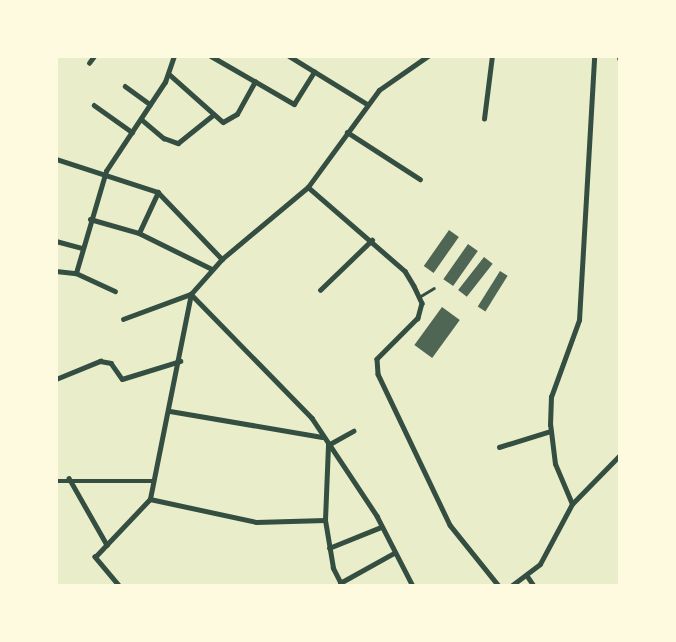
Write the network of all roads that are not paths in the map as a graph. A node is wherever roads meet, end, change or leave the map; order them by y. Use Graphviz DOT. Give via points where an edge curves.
graph roads {
  1 [pos="94,56"];
  2 [pos="174,56"];
  3 [pos="211,56"];
  4 [pos="289,56"];
  5 [pos="428,56"];
  6 [pos="492,56"];
  7 [pos="594,56"];
  8 [pos="89,62"];
  9 [pos="314,72"];
  10 [pos="169,74"];
  11 [pos="255,82"];
  12 [pos="125,86"];
  13 [pos="150,104"];
  14 [pos="367,104"];
  15 [pos="94,105"];
  16 [pos="213,115"];
  17 [pos="141,118"];
  18 [pos="484,119"];
  19 [pos="132,132"];
  20 [pos="347,132"];
  21 [pos="56,158"];
  22 [pos="106,171"];
  23 [pos="420,179"];
  24 [pos="308,187"];
  25 [pos="158,192"];
  26 [pos="90,219"];
  27 [pos="140,233"];
  28 [pos="372,240"];
  29 [pos="56,241"];
  30 [pos="82,248"];
  31 [pos="222,259"];
  32 [pos="212,269"];
  33 [pos="56,271"];
  34 [pos="76,273"];
  35 [pos="434,288"];
  36 [pos="320,290"];
  37 [pos="115,291"];
  38 [pos="191,294"];
  39 [pos="419,297"];
  40 [pos="123,319"];
  41 [pos="180,361"];
  42 [pos="56,379"];
  43 [pos="170,411"];
  44 [pos="353,431"];
  45 [pos="550,431"];
  46 [pos="322,437"];
  47 [pos="328,445"];
  48 [pos="499,447"];
  49 [pos="620,455"];
  50 [pos="69,478"];
  51 [pos="56,481"];
  52 [pos="153,481"];
  53 [pos="150,499"];
  54 [pos="572,504"];
  55 [pos="325,520"];
  56 [pos="381,527"];
  57 [pos="106,545"];
  58 [pos="329,548"];
  59 [pos="394,553"];
  60 [pos="528,577"];
  61 [pos="341,584"];
  62 [pos="119,586"];
  63 [pos="413,586"];
  64 [pos="499,586"];
  65 [pos="511,586"];
  66 [pos="534,586"];
  1 -- 8 [label="street"];
  2 -- 10 [label="street"];
  3 -- 11 [label="street"];
  4 -- 9 [label="street"];
  5 -- 14 [label="street" via="395,77"];
  6 -- 18 [label="street"];
  7 -- 45 [label="street" via="580,257 582,294 570,354 551,397"];
  9 -- 11 [label="street" via="294,104"];
  9 -- 14 [label="street"];
  10 -- 13 [label="street"];
  10 -- 16 [label="street"];
  11 -- 16 [label="street" via="230,120 223,122"];
  12 -- 13 [label="street"];
  13 -- 17 [label="street"];
  14 -- 20 [label="street"];
  15 -- 19 [label="street"];
  16 -- 17 [label="street" via="178,143 164,138"];
  17 -- 19 [label="street"];
  19 -- 22 [label="street"];
  20 -- 23 [label="street"];
  20 -- 24 [label="street"];
  21 -- 22 [label="street"];
  22 -- 25 [label="street"];
  22 -- 26 [label="street"];
  24 -- 28 [label="street"];
  24 -- 31 [label="street"];
  25 -- 27 [label="street"];
  25 -- 31 [label="street"];
  26 -- 27 [label="street"];
  26 -- 30 [label="street"];
  27 -- 32 [label="street"];
  28 -- 36 [label="street"];
  28 -- 39 [label="street" via="405,271"];
  29 -- 30 [label="street"];
  30 -- 34 [label="street"];
  31 -- 32 [label="street"];
  32 -- 38 [label="street"];
  33 -- 34 [label="street"];
  34 -- 37 [label="street"];
  35 -- 39 [label="lane"];
  38 -- 40 [label="street"];
  38 -- 41 [label="street"];
  38 -- 46 [label="street" via="312,418"];
  39 -- 64 [label="street" via="418,318 377,359 378,374 450,526"];
  41 -- 42 [label="street" via="122,380 111,364 100,360"];
  41 -- 43 [label="street"];
  43 -- 46 [label="street"];
  43 -- 52 [label="street"];
  44 -- 47 [label="street"];
  45 -- 48 [label="street"];
  45 -- 54 [label="street" via="555,464"];
  46 -- 47 [label="street"];
  47 -- 55 [label="street"];
  47 -- 56 [label="street"];
  49 -- 54 [label="street"];
  50 -- 51 [label="street"];
  50 -- 52 [label="street"];
  50 -- 57 [label="street"];
  52 -- 53 [label="street"];
  53 -- 55 [label="street" via="256,522"];
  53 -- 57 [label="street"];
  54 -- 60 [label="street" via="547,555"];
  55 -- 58 [label="street"];
  56 -- 58 [label="street"];
  56 -- 59 [label="street"];
  57 -- 62 [label="street" via="95,557"];
  58 -- 61 [label="street"];
  59 -- 61 [label="street"];
  59 -- 63 [label="street"];
  60 -- 65 [label="street"];
  60 -- 66 [label="street"];
}
